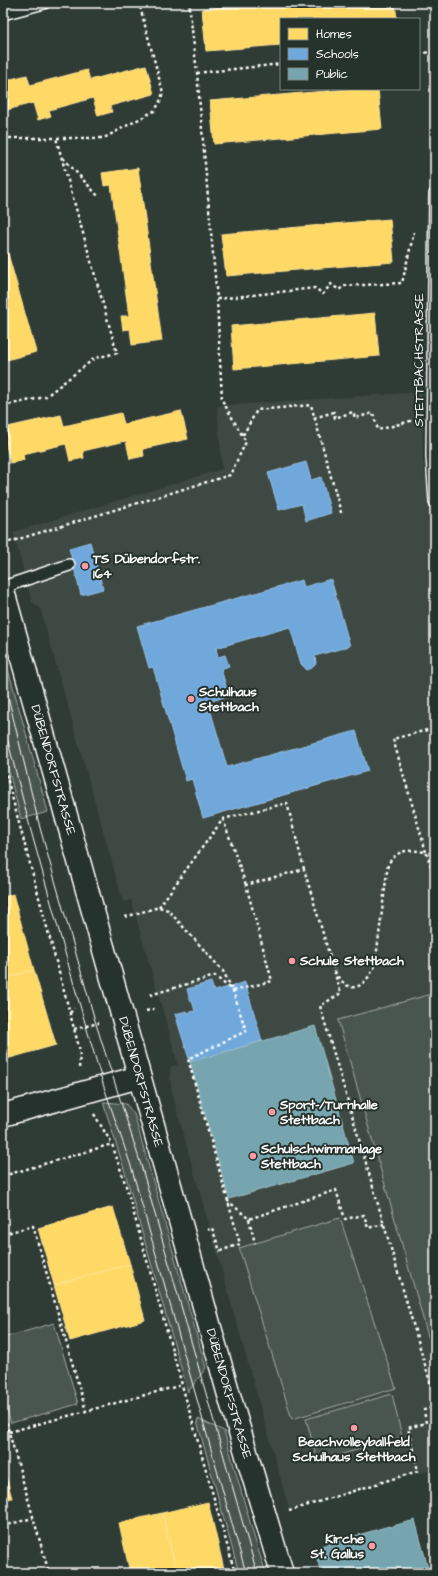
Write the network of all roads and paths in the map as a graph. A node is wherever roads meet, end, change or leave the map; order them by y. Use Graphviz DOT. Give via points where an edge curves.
graph roads {
  1 [pos="44,3"];
  2 [pos="139,3"];
  3 [pos="189,3"];
  4 [pos="3,14"];
  5 [pos="435,52"];
  6 [pos="420,53"];
  7 [pos="280,64"];
  8 [pos="197,73"];
  9 [pos="3,138"];
  10 [pos="56,138"];
  11 [pos="62,157"];
  12 [pos="435,194"];
  13 [pos="99,198"];
  14 [pos="415,230"];
  15 [pos="217,299"];
  16 [pos="3,406"];
  17 [pos="433,414"];
  18 [pos="314,418"];
  19 [pos="242,435"];
  20 [pos="435,502"];
  21 [pos="342,516"];
  22 [pos="9,542"];
  23 [pos="69,565"];
  24 [pos="3,587"];
  25 [pos="3,590"];
  26 [pos="435,728"];
  27 [pos="3,764"];
  28 [pos="223,819"];
  29 [pos="426,852"];
  30 [pos="304,869"];
  31 [pos="435,878"];
  32 [pos="246,885"];
  33 [pos="159,906"];
  34 [pos="125,917"];
  35 [pos="332,964"];
  36 [pos="233,991"];
  37 [pos="150,995"];
  38 [pos="74,1008"];
  39 [pos="70,1014"];
  40 [pos="79,1073"];
  41 [pos="139,1077"];
  42 [pos="94,1113"];
  43 [pos="3,1115"];
  44 [pos="112,1144"];
  45 [pos="3,1170"];
  46 [pos="4,1176"];
  47 [pos="227,1200"];
  48 [pos="249,1219"];
  49 [pos="384,1224"];
  50 [pos="212,1228"];
  51 [pos="3,1234"];
  52 [pos="255,1244"];
  53 [pos="182,1386"];
  54 [pos="435,1399"];
  55 [pos="435,1407"];
  56 [pos="3,1411"];
  57 [pos="86,1411"];
  58 [pos="9,1432"];
  59 [pos="285,1513"];
  60 [pos="33,1518"];
  61 [pos="3,1526"];
  62 [pos="48,1573"];
  63 [pos="235,1573"];
  64 [pos="282,1573"];
  1 -- 4 [label="lane"];
  2 -- 10 [label="path" via="163,93 159,104 154,112 104,138"];
  3 -- 8 [label="path"];
  5 -- 6 [label="path"];
  7 -- 8 [label="path"];
  8 -- 15 [label="path"];
  9 -- 10 [label="path"];
  10 -- 11 [label="path"];
  11 -- 13 [label="path"];
  11 -- 16 [label="path" via="117,353 95,358 45,397"];
  12 -- 17 [label="lane, STETTBACHSTRASSE"];
  14 -- 15 [label="path" via="402,283 344,286 339,290 331,284 323,294 315,288"];
  15 -- 19 [label="path" via="222,400"];
  17 -- 18 [label="path" via="378,430 373,413 355,418 353,412 335,418 334,412"];
  17 -- 20 [label="lane, STETTBACHSTRASSE"];
  18 -- 19 [label="path" via="311,405 257,410"];
  18 -- 21 [label="path"];
  19 -- 22 [label="path" via="246,442 230,475"];
  23 -- 24 [label="lane"];
  25 -- 41 [label="street, DÜBENDORFSTRASSE"];
  26 -- 29 [label="path" via="393,739"];
  27 -- 39 [label="path"];
  28 -- 30 [label="path" via="287,803"];
  28 -- 32 [label="path"];
  28 -- 33 [label="path"];
  29 -- 31 [label="path"];
  29 -- 35 [label="path" via="409,850 398,853 388,864 377,958 370,977 361,986 352,987 340,979"];
  30 -- 32 [label="path"];
  30 -- 35 [label="path"];
  32 -- 36 [label="path" via="272,981"];
  33 -- 34 [label="path"];
  33 -- 36 [label="path" via="168,910 223,971"];
  35 -- 49 [label="path" via="341,993 320,1006"];
  36 -- 37 [label="path" via="215,976"];
  36 -- 47 [label="path" via="246,1031 188,1060"];
  38 -- 39 [label="path"];
  39 -- 40 [label="path" via="80,1051"];
  41 -- 43 [label="street"];
  41 -- 64 [label="street, DÜBENDORFSTRASSE"];
  42 -- 44 [label="path"];
  44 -- 46 [label="path"];
  44 -- 53 [label="path"];
  45 -- 46 [label="path"];
  47 -- 48 [label="path"];
  47 -- 50 [label="path" via="240,1244 220,1251"];
  48 -- 49 [label="path" via="336,1190 345,1219 364,1215 368,1228"];
  48 -- 52 [label="path"];
  49 -- 54 [label="path"];
  51 -- 57 [label="path" via="33,1226"];
  53 -- 57 [label="path"];
  53 -- 63 [label="path"];
  55 -- 59 [label="path" via="424,1410 426,1423 408,1428 418,1471"];
  56 -- 58 [label="path"];
  57 -- 58 [label="path"];
  58 -- 60 [label="path"];
  60 -- 61 [label="path"];
  60 -- 62 [label="path"];
}
